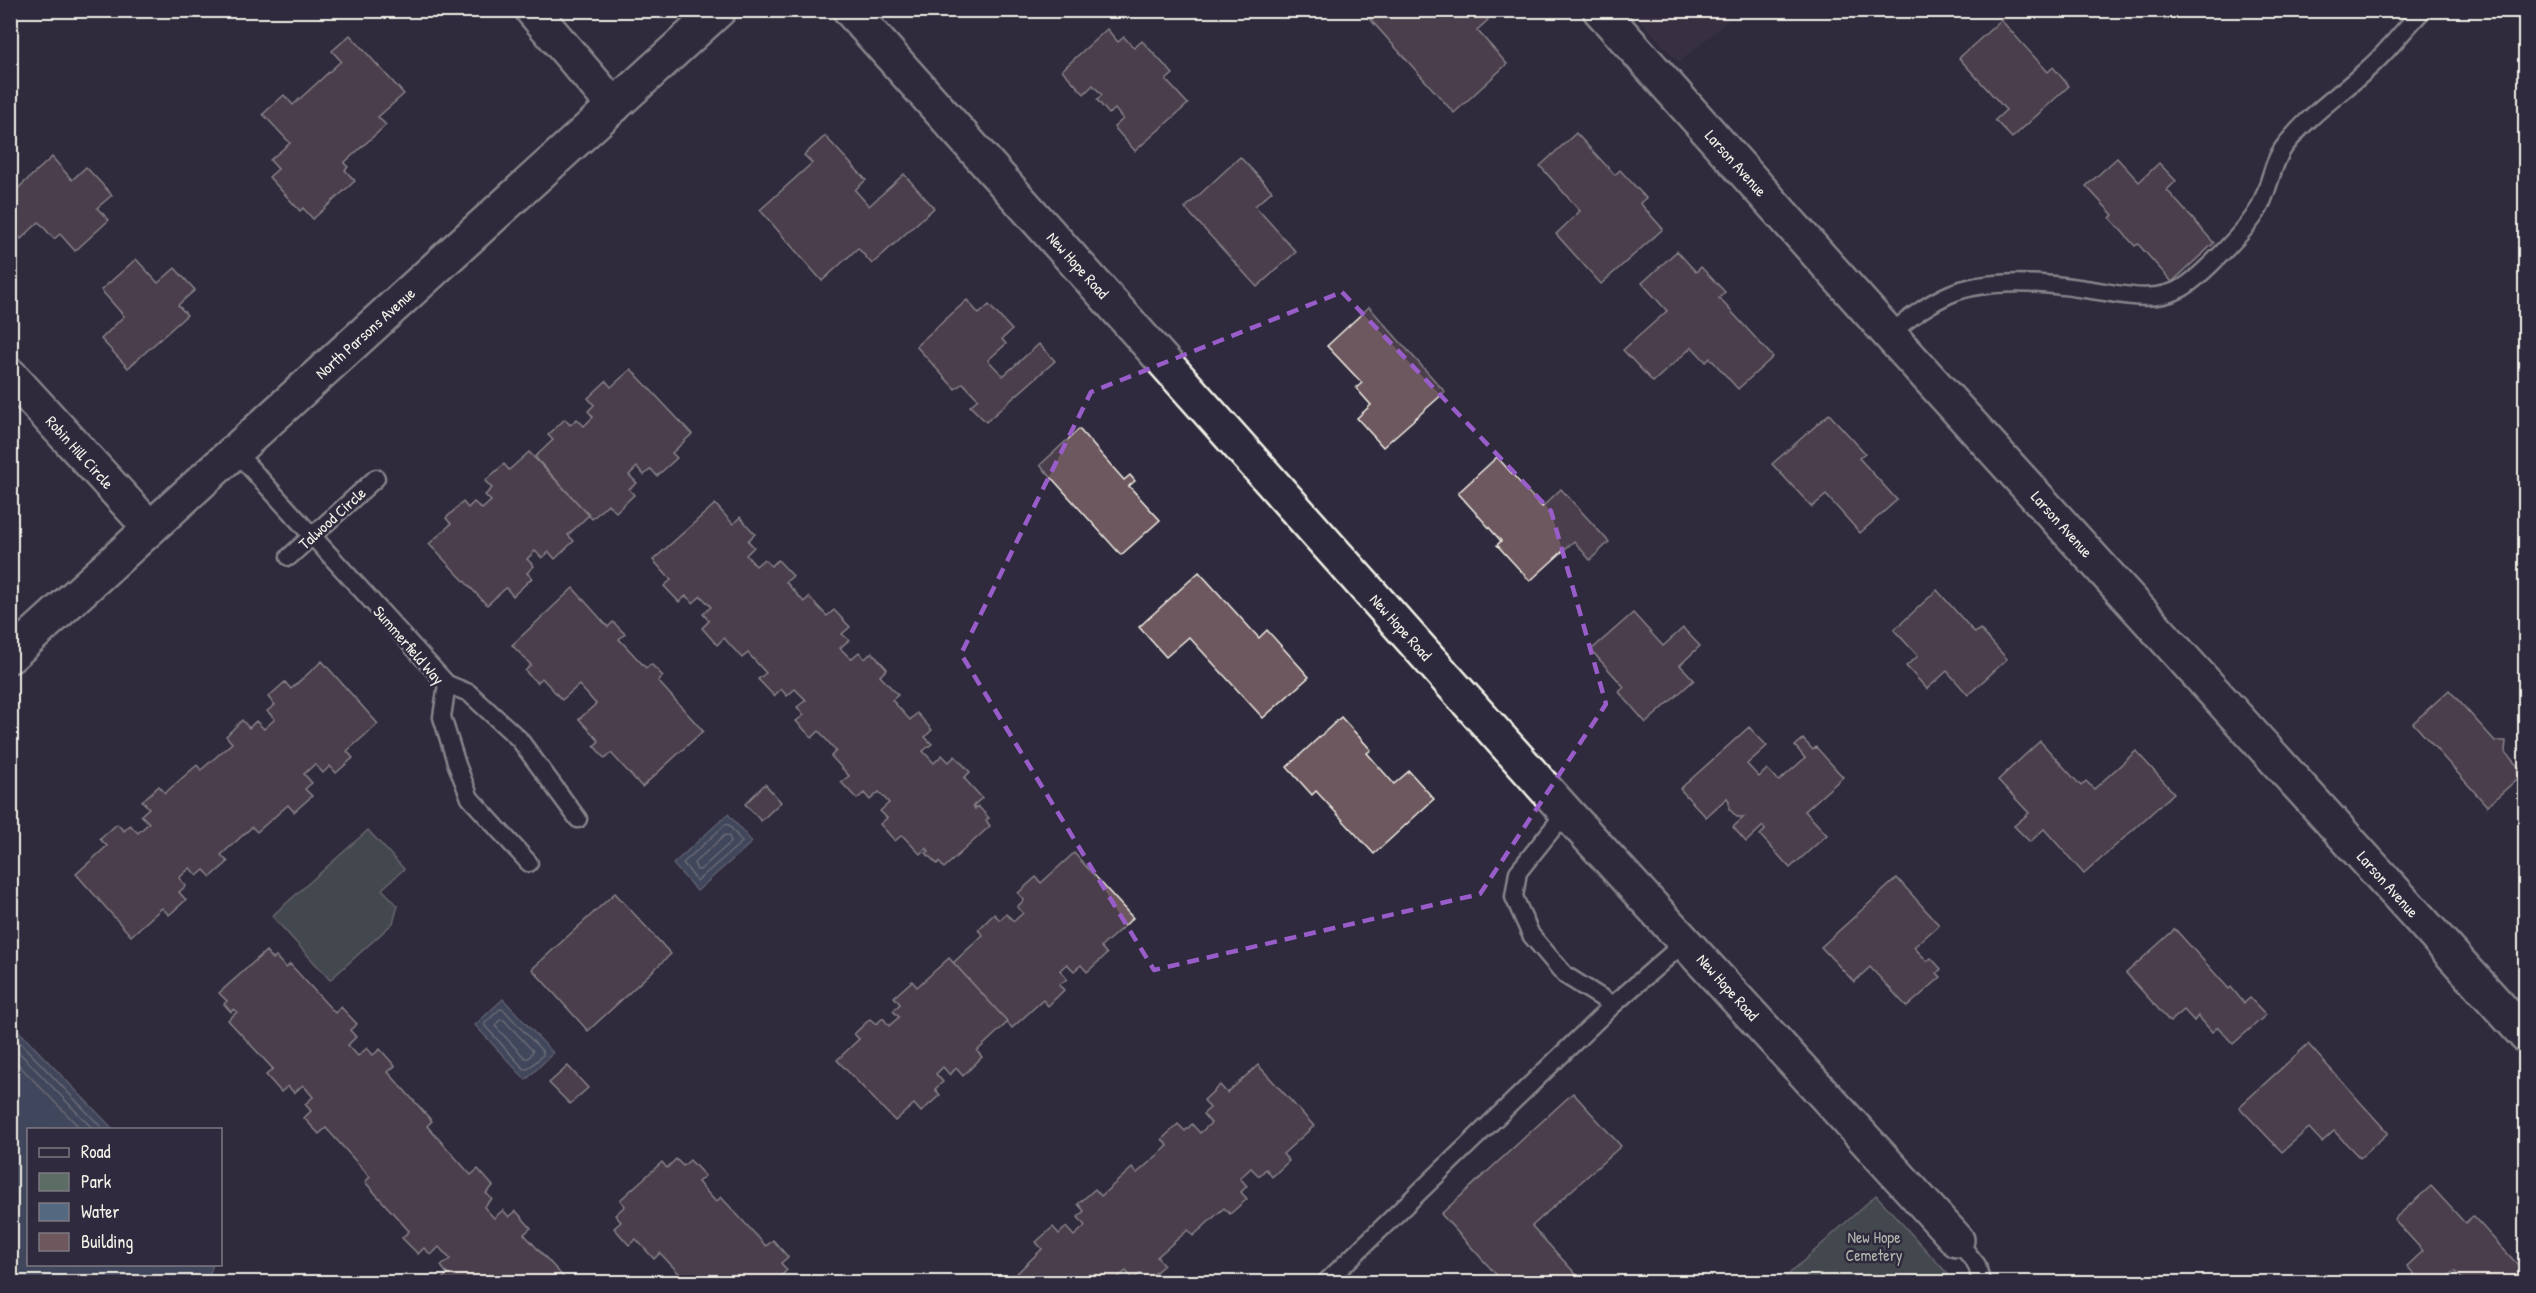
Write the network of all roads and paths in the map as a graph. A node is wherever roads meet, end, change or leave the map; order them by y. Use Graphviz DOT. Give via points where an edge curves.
graph roads {
  1 [pos="532,10"];
  2 [pos="719,10"];
  3 [pos="850,10"];
  4 [pos="1600,10"];
  5 [pos="2423,10"];
  6 [pos="614,106"];
  7 [pos="1889,334"];
  8 [pos="10,375"];
  9 [pos="236,451"];
  10 [pos="376,478"];
  11 [pos="150,528"];
  12 [pos="312,536"];
  13 [pos="289,557"];
  14 [pos="10,656"];
  15 [pos="447,684"];
  16 [pos="1566,812"];
  17 [pos="578,819"];
  18 [pos="529,863"];
  19 [pos="1686,941"];
  20 [pos="1613,1005"];
  21 [pos="2526,1036"];
  22 [pos="1957,1240"];
  23 [pos="1326,1282"];
  24 [pos="1981,1282"];
  1 -- 6 [label="street"];
  2 -- 6 [label="street, North Parsons Avenue"];
  3 -- 16 [label="street, New Hope Road"];
  4 -- 7 [label="street, Larson Avenue"];
  5 -- 7 [label="lane" via="2371,67 2308,119 2282,149 2258,211 2205,271 2183,288 2161,297 2136,297 2082,288 2012,284 1981,287 1952,293 1930,304"];
  6 -- 9 [label="street, North Parsons Avenue"];
  7 -- 21 [label="street, Larson Avenue"];
  8 -- 11 [label="street, Robin Hill Circle"];
  9 -- 11 [label="street, North Parsons Avenue"];
  9 -- 12 [label="lane, Summerfield Way"];
  10 -- 12 [label="lane, Talwood Circle"];
  11 -- 14 [label="street, North Parsons Avenue"];
  12 -- 13 [label="lane, Talwood Circle"];
  12 -- 15 [label="lane, Summerfield Way"];
  15 -- 17 [label="lane" via="469,693 519,739"];
  15 -- 18 [label="lane, Summerfield Way" via="442,717 470,798"];
  16 -- 19 [label="street, New Hope Road"];
  16 -- 20 [label="lane" via="1518,872 1514,897 1531,935 1565,975"];
  19 -- 20 [label="lane"];
  19 -- 22 [label="street, New Hope Road"];
  20 -- 23 [label="lane"];
  22 -- 24 [label="lane" via="1977,1265"];
}
